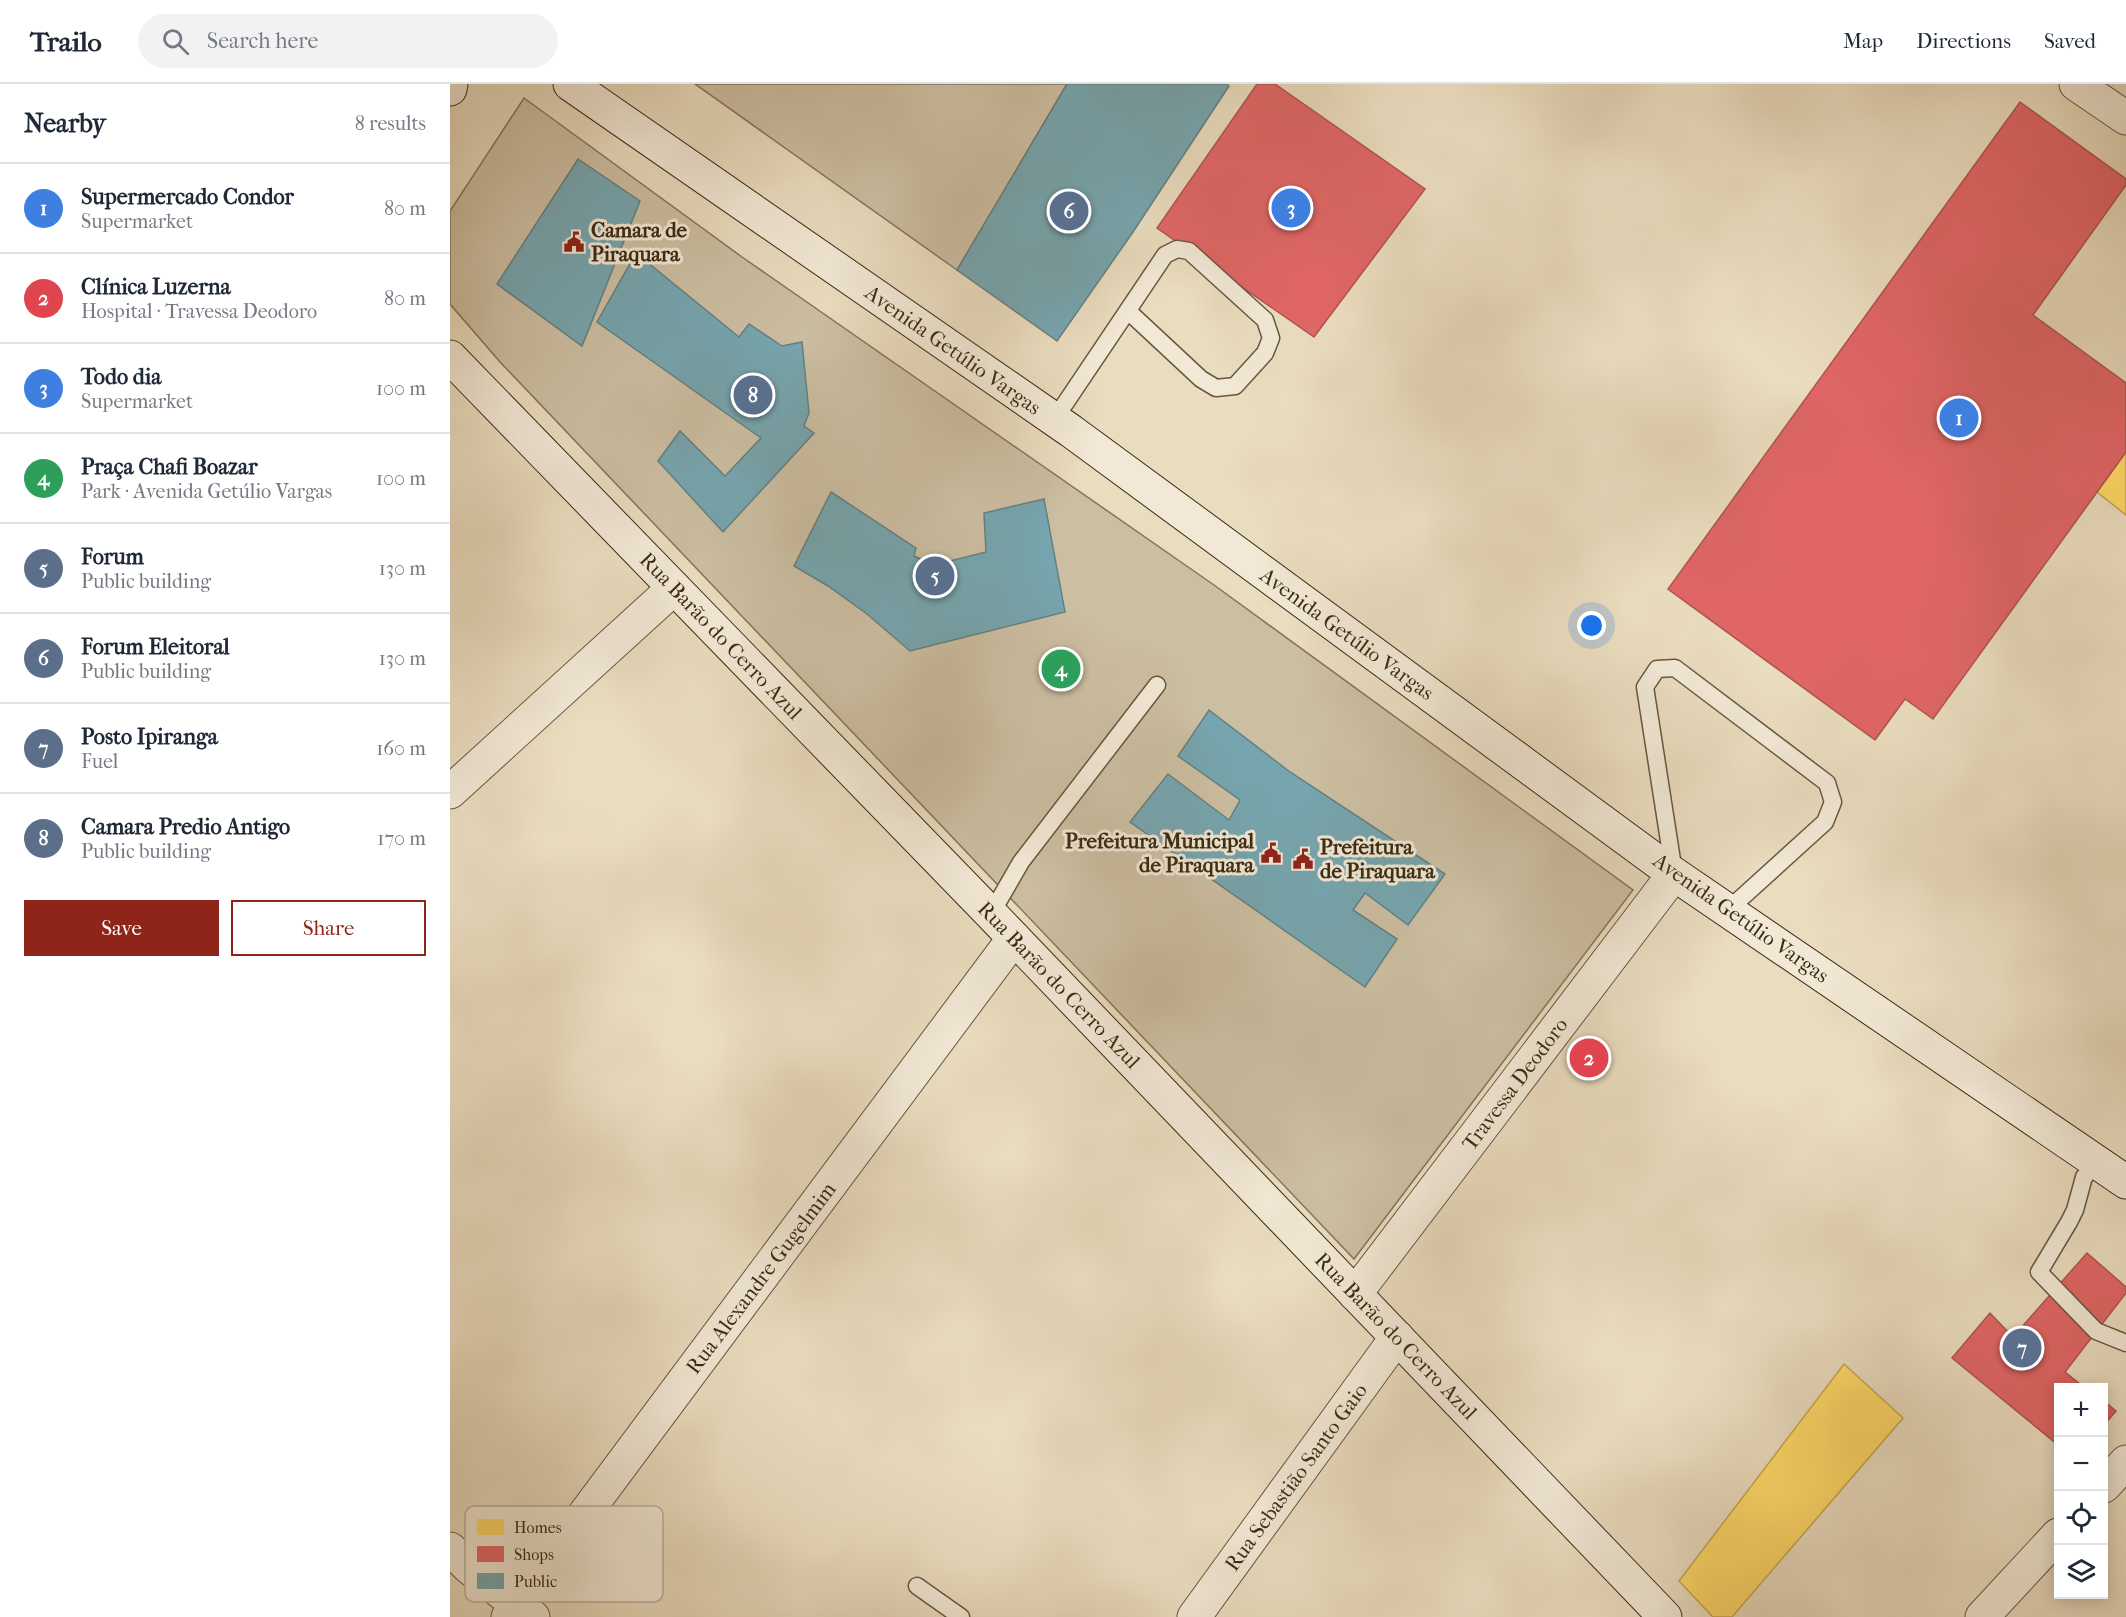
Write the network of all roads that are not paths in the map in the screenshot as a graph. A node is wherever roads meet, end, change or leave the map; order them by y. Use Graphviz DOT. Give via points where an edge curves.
graph roads {
  1 [pos="451,84"];
  2 [pos="570,84"];
  3 [pos="2076,84"];
  4 [pos="450,89"];
  5 [pos="2126,118"];
  6 [pos="1128,311"];
  7 [pos="450,357"];
  8 [pos="1054,420"];
  9 [pos="674,588"];
  10 [pos="1157,685"];
  11 [pos="450,792"];
  12 [pos="1674,874"];
  13 [pos="1728,910"];
  14 [pos="991,914"];
  15 [pos="1014,938"];
  16 [pos="2098,1162"];
  17 [pos="2126,1182"];
  18 [pos="1355,1294"];
  19 [pos="1397,1337"];
  20 [pos="2126,1342"];
  21 [pos="2126,1462"];
  22 [pos="2108,1481"];
  23 [pos="597,1506"];
  24 [pos="2054,1539"];
  25 [pos="450,1549"];
  26 [pos="465,1563"];
  27 [pos="917,1586"];
  28 [pos="507,1602"];
  29 [pos="519,1613"];
  30 [pos="961,1617"];
  31 [pos="1194,1617"];
  32 [pos="1665,1617"];
  33 [pos="1982,1617"];
  1 -- 4 [label="main road"];
  2 -- 8 [label="main road, Avenida Getúlio Vargas"];
  3 -- 5 [label="main road"];
  6 -- 6 [label="lane" via="1165,255 1178,249 1190,251 1265,320 1271,338 1265,353 1235,387 1216,388 1201,379"];
  6 -- 8 [label="lane"];
  7 -- 9 [label="main road, Rua Barão do Cerro Azul"];
  8 -- 12 [label="main road, Avenida Getúlio Vargas"];
  9 -- 11 [label="main road"];
  9 -- 14 [label="main road, Rua Barão do Cerro Azul"];
  10 -- 14 [label="lane" via="1021,862"];
  12 -- 13 [label="main road, Avenida Getúlio Vargas"];
  12 -- 13 [label="lane" via="1645,687 1657,669 1675,668 1827,783 1833,802 1825,822"];
  12 -- 18 [label="main road, Travessa Deodoro"];
  13 -- 16 [label="main road, Avenida Getúlio Vargas"];
  14 -- 15 [label="main road, Rua Barão do Cerro Azul"];
  15 -- 18 [label="main road, Rua Barão do Cerro Azul"];
  15 -- 23 [label="main road, Rua Alexandre Gugelmim"];
  16 -- 17 [label="main road, Avenida Getúlio Vargas"];
  16 -- 20 [label="lane" via="2084,1177 2075,1210 2039,1272 2096,1331"];
  18 -- 19 [label="main road, Rua Barão do Cerro Azul"];
  19 -- 31 [label="main road, Rua Sebastião Santo Gaio"];
  19 -- 32 [label="main road, Rua Barão do Cerro Azul"];
  21 -- 22 [label="main road"];
  24 -- 33 [label="main road"];
  25 -- 26 [label="main road"];
  27 -- 30 [label="lane"];
  28 -- 29 [label="main road"];
}
